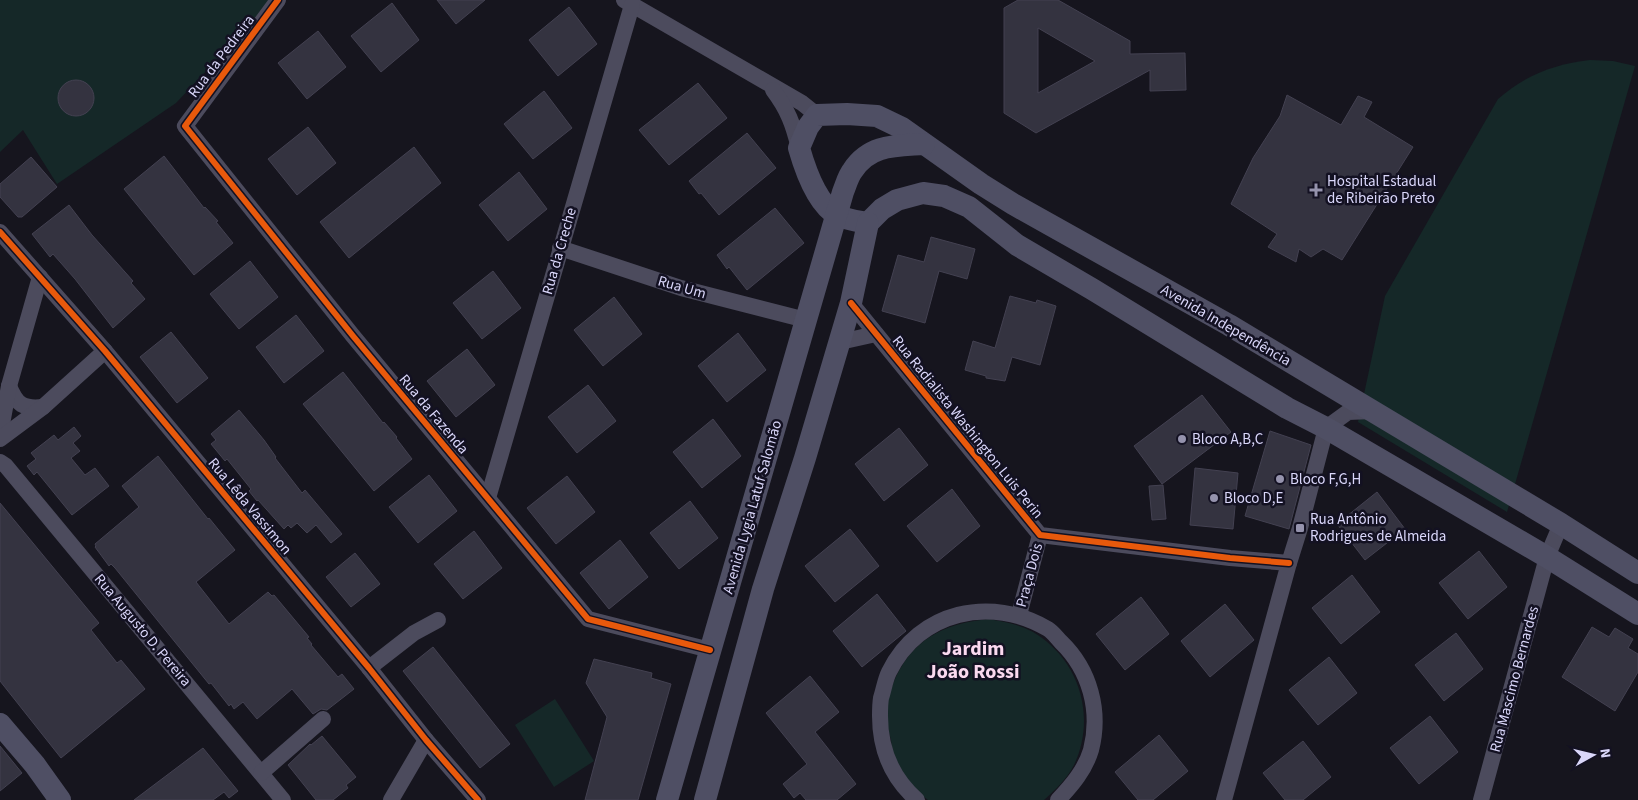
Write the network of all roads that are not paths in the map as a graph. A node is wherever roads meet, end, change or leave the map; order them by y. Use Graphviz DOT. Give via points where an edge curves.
graph roads {
  1 [pos="278,0"];
  2 [pos="628,2"];
  3 [pos="770,86"];
  4 [pos="817,115"];
  5 [pos="184,126"];
  6 [pos="924,144"];
  7 [pos="799,148"];
  8 [pos="836,214"];
  9 [pos="868,223"];
  10 [pos="0,232"];
  11 [pos="560,248"];
  12 [pos="40,277"];
  13 [pos="851,303"];
  14 [pos="806,320"];
  15 [pos="876,334"];
  16 [pos="840,342"];
  17 [pos="105,351"];
  18 [pos="9,386"];
  19 [pos="44,407"];
  20 [pos="1372,412"];
  21 [pos="1326,428"];
  22 [pos="0,437"];
  23 [pos="0,462"];
  24 [pos="488,498"];
  25 [pos="1561,524"];
  26 [pos="1040,535"];
  27 [pos="1547,557"];
  28 [pos="1289,563"];
  29 [pos="1638,573"];
  30 [pos="1638,614"];
  31 [pos="1019,615"];
  32 [pos="438,620"];
  33 [pos="710,650"];
  34 [pos="743,667"];
  35 [pos="369,668"];
  36 [pos="323,719"];
  37 [pos="0,724"];
  38 [pos="426,740"];
  39 [pos="261,773"];
  40 [pos="60,800"];
  41 [pos="283,800"];
  42 [pos="391,800"];
  43 [pos="478,800"];
  44 [pos="667,800"];
  45 [pos="705,800"];
  46 [pos="917,800"];
  47 [pos="1058,800"];
  48 [pos="1224,800"];
  49 [pos="1481,800"];
  1 -- 5 [label="street, Rua da Pedreira"];
  2 -- 3 [label="street"];
  2 -- 11 [label="street, Rua da Creche"];
  3 -- 4 [label="street"];
  3 -- 7 [label="street" via="794,124"];
  4 -- 6 [label="main road, Avenida Independência" via="877,116"];
  4 -- 7 [label="main road"];
  5 -- 24 [label="street, Rua da Fazenda"];
  6 -- 8 [label="main road" via="886,146 865,155 852,171"];
  6 -- 20 [label="main road, Avenida Independência" via="1013,204 1229,326"];
  7 -- 8 [label="main road" via="807,173 822,199"];
  8 -- 9 [label="main road"];
  8 -- 14 [label="main road, Avenida Lygia Latuf Salomão"];
  9 -- 13 [label="main road"];
  9 -- 21 [label="main road" via="897,200 923,193 944,196 969,207 1016,245 1287,408"];
  10 -- 12 [label="street, Rua Lêda Vassimon"];
  11 -- 14 [label="street, Rua Um" via="681,288"];
  11 -- 24 [label="street, Rua da Creche"];
  12 -- 17 [label="street, Rua Lêda Vassimon"];
  12 -- 18 [label="street"];
  13 -- 15 [label="street, Rua Radialista Washington Luis Perin"];
  13 -- 16 [label="main road"];
  14 -- 33 [label="main road, Avenida Lygia Latuf Salomão"];
  15 -- 16 [label="street, Rua Radialista Washington Luis Perin"];
  15 -- 26 [label="street, Rua Radialista Washington Luis Perin"];
  16 -- 34 [label="main road" via="763,589"];
  17 -- 19 [label="street"];
  17 -- 35 [label="street, Rua Lêda Vassimon"];
  18 -- 19 [label="street" via="20,404 29,408"];
  18 -- 22 [label="street"];
  19 -- 22 [label="street"];
  20 -- 21 [label="street" via="1348,412"];
  20 -- 25 [label="main road, Avenida Independência"];
  21 -- 27 [label="main road"];
  21 -- 28 [label="street"];
  23 -- 39 [label="street, Rua Augusto D. Pereira"];
  24 -- 33 [label="street, Rua da Fazenda" via="588,619"];
  25 -- 27 [label="street, Rua Mascimo Bernardes"];
  25 -- 29 [label="main road, Avenida Independência"];
  26 -- 28 [label="street, Rua Radialista Washington Luis Perin"];
  26 -- 31 [label="street, Praça Dois"];
  27 -- 30 [label="main road"];
  27 -- 49 [label="street, Rua Mascimo Bernardes"];
  28 -- 48 [label="street"];
  31 -- 46 [label="street" via="988,610 958,614 930,626 906,647 889,673 880,702 880,734 888,763 905,790"];
  31 -- 47 [label="street" via="1049,630 1073,654 1089,684 1095,717 1091,750 1076,781"];
  32 -- 35 [label="street" via="414,633"];
  33 -- 34 [label="main road" via="723,661"];
  33 -- 44 [label="main road, Avenida Lygia Latuf Salomão"];
  34 -- 45 [label="main road"];
  35 -- 38 [label="street, Rua Lêda Vassimon"];
  36 -- 39 [label="street"];
  37 -- 40 [label="main road"];
  38 -- 42 [label="street"];
  38 -- 43 [label="street, Rua Lêda Vassimon"];
  39 -- 41 [label="street, Rua Augusto D. Pereira"];
}
